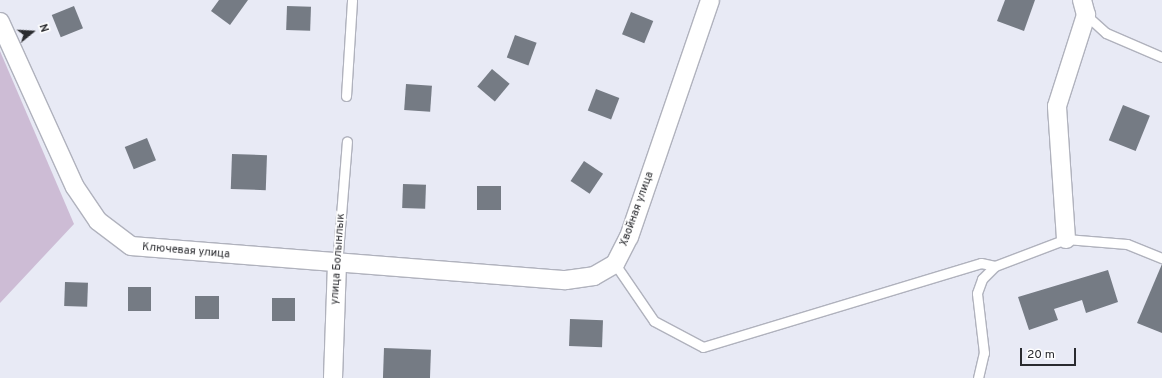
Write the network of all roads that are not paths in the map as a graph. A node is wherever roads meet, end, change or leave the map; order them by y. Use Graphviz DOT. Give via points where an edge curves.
graph roads {
  1 [pos="352,0"];
  2 [pos="710,0"];
  3 [pos="1084,8"];
  4 [pos="0,22"];
  5 [pos="1162,56"];
  6 [pos="346,96"];
  7 [pos="347,141"];
  8 [pos="1066,239"];
  9 [pos="1162,258"];
  10 [pos="615,264"];
  11 [pos="337,265"];
  12 [pos="996,266"];
  13 [pos="333,378"];
  14 [pos="978,378"];
  1 -- 6 [label="lane"];
  2 -- 10 [label="street, Хвойная улица" via="629,237"];
  3 -- 5 [label="lane" via="1106,33"];
  3 -- 8 [label="street" via="1057,106"];
  4 -- 11 [label="street, Ключевая улица" via="75,187 98,221 131,246"];
  7 -- 11 [label="lane, улица Болынлык"];
  8 -- 9 [label="lane" via="1127,244"];
  8 -- 12 [label="lane"];
  10 -- 11 [label="street" via="594,276 566,280 451,270"];
  10 -- 12 [label="lane" via="654,321 703,347 981,263"];
  11 -- 13 [label="street, улица Болынлык"];
  12 -- 14 [label="lane" via="982,279 977,293 984,353"];
}
